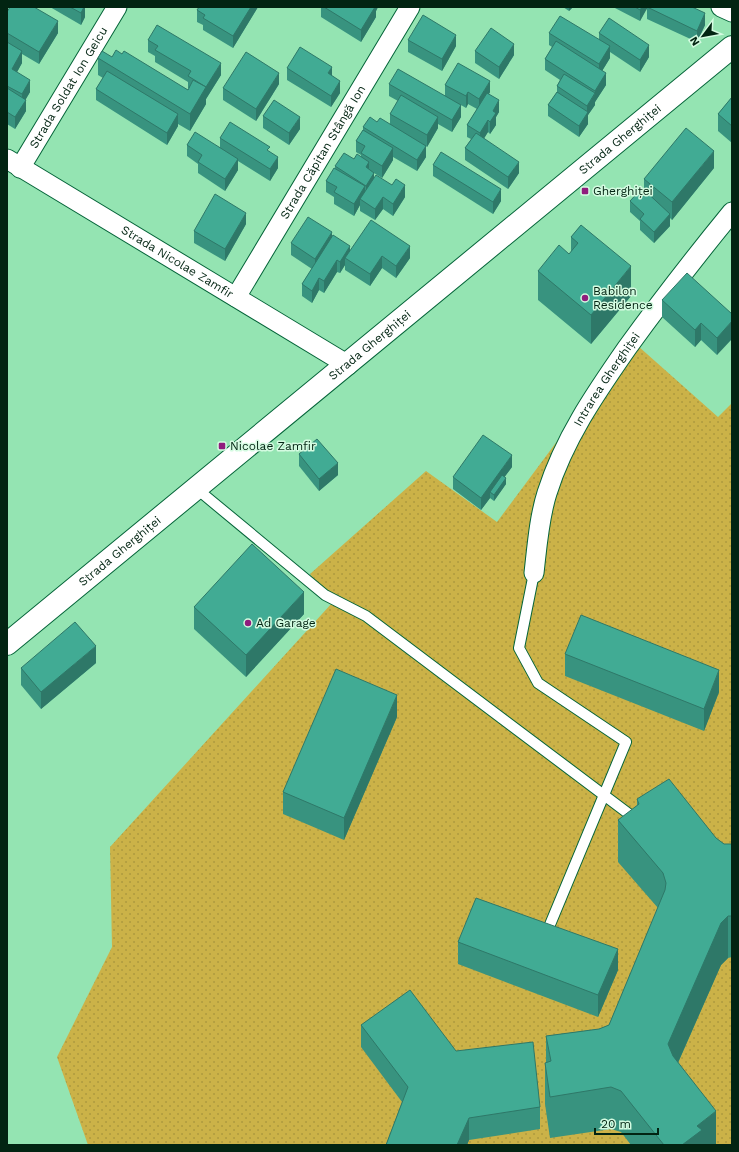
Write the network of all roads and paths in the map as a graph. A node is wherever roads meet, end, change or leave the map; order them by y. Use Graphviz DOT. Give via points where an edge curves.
graph roads {
  1 [pos="117,7"];
  2 [pos="410,7"];
  3 [pos="721,7"];
  4 [pos="732,12"];
  5 [pos="732,46"];
  6 [pos="14,164"];
  7 [pos="732,212"];
  8 [pos="236,297"];
  9 [pos="348,365"];
  10 [pos="197,488"];
  11 [pos="534,573"];
  12 [pos="7,644"];
  13 [pos="604,794"];
  14 [pos="640,822"];
  15 [pos="549,927"];
  1 -- 6 [label="street, Strada Soldat Ion Geicu"];
  2 -- 8 [label="street, Strada Căpitan Stângă Ion"];
  3 -- 4 [label="street"];
  5 -- 9 [label="main road, Strada Gherghiței"];
  6 -- 8 [label="street, Strada Nicolae Zamfir"];
  7 -- 11 [label="street, Intrarea Gherghiței" via="639,332 594,395 567,443 546,493"];
  8 -- 9 [label="street, Strada Nicolae Zamfir"];
  9 -- 10 [label="main road, Strada Gherghiței"];
  10 -- 12 [label="main road, Strada Gherghiței"];
  10 -- 13 [label="lane" via="325,595 366,616"];
  11 -- 13 [label="lane" via="519,648 538,683 626,742"];
  13 -- 14 [label="lane"];
  13 -- 15 [label="lane"];
}
